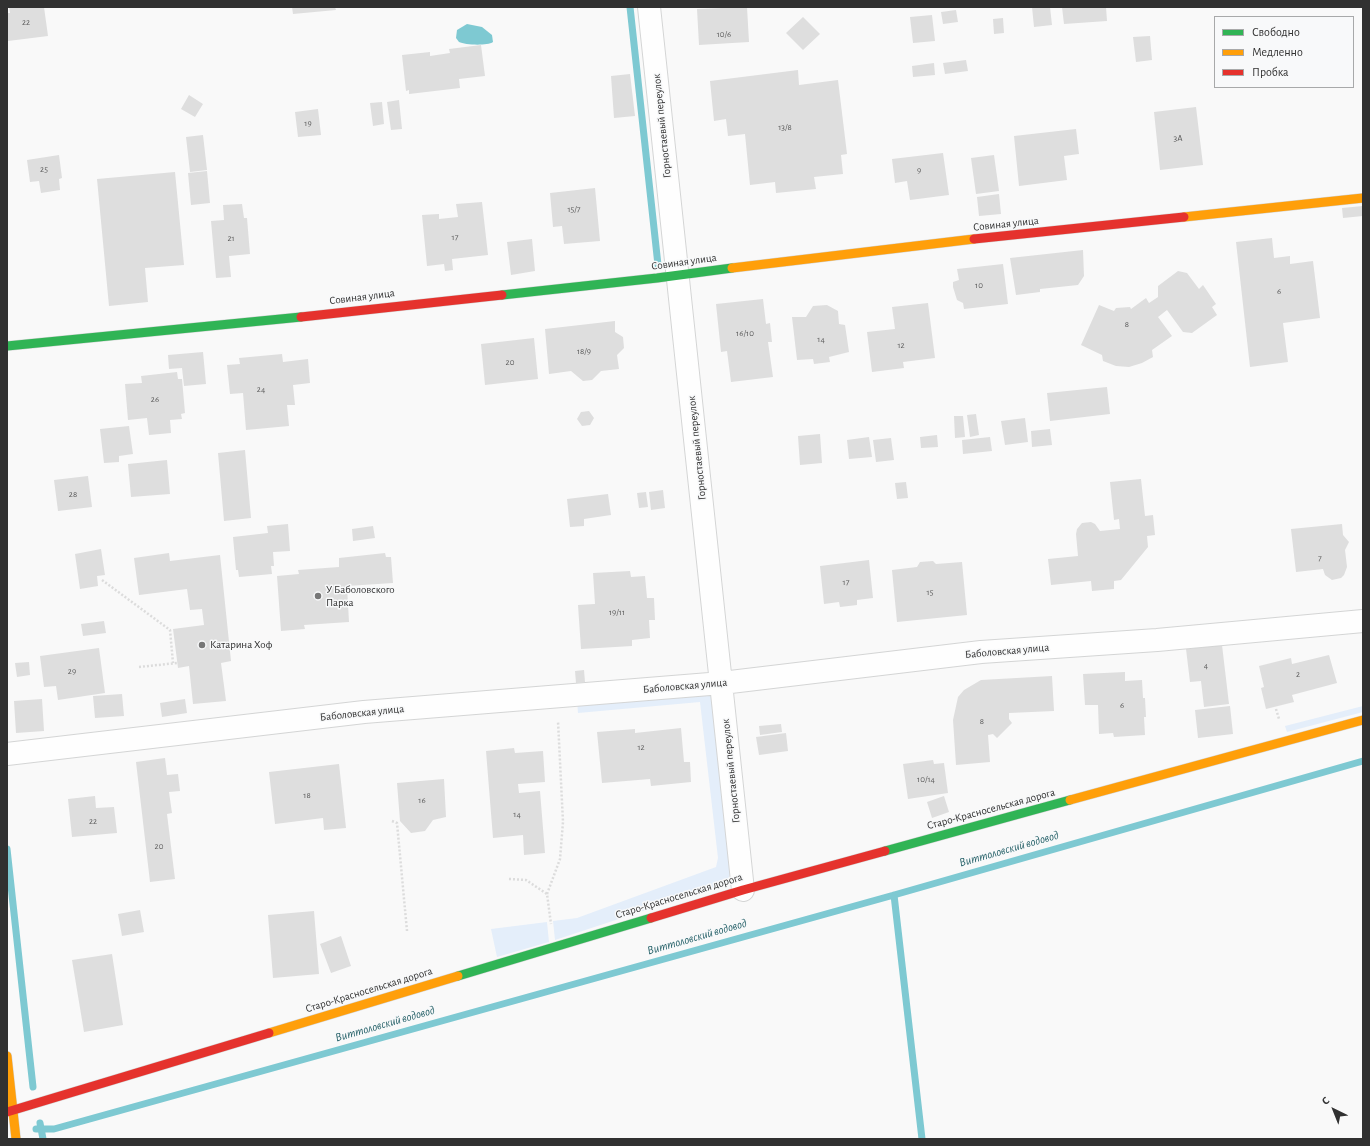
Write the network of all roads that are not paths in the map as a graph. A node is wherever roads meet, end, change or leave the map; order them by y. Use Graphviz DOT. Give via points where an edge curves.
graph roads {
  1 [pos="649,7"];
  2 [pos="1363,198"];
  3 [pos="666,277"];
  4 [pos="7,346"];
  5 [pos="1363,621"];
  6 [pos="722,683"];
  7 [pos="1363,720"];
  8 [pos="7,754"];
  9 [pos="743,890"];
  10 [pos="7,1056"];
  11 [pos="10,1111"];
  12 [pos="16,1139"];
  1 -- 3 [label="street, Горностаевый переулок"];
  2 -- 3 [label="street, Совиная улица" via="930,244"];
  3 -- 4 [label="street, Совиная улица" via="193,329"];
  3 -- 6 [label="street, Горностаевый переулок"];
  5 -- 6 [label="street, Баболовская улица" via="1157,640 981,652"];
  6 -- 8 [label="street, Баболовская улица" via="364,712"];
  6 -- 9 [label="street, Горностаевый переулок"];
  7 -- 9 [label="street, Старо-Красносельская дорога"];
  9 -- 11 [label="street, Старо-Красносельская дорога"];
  10 -- 11 [label="street"];
  11 -- 12 [label="street"];
}
